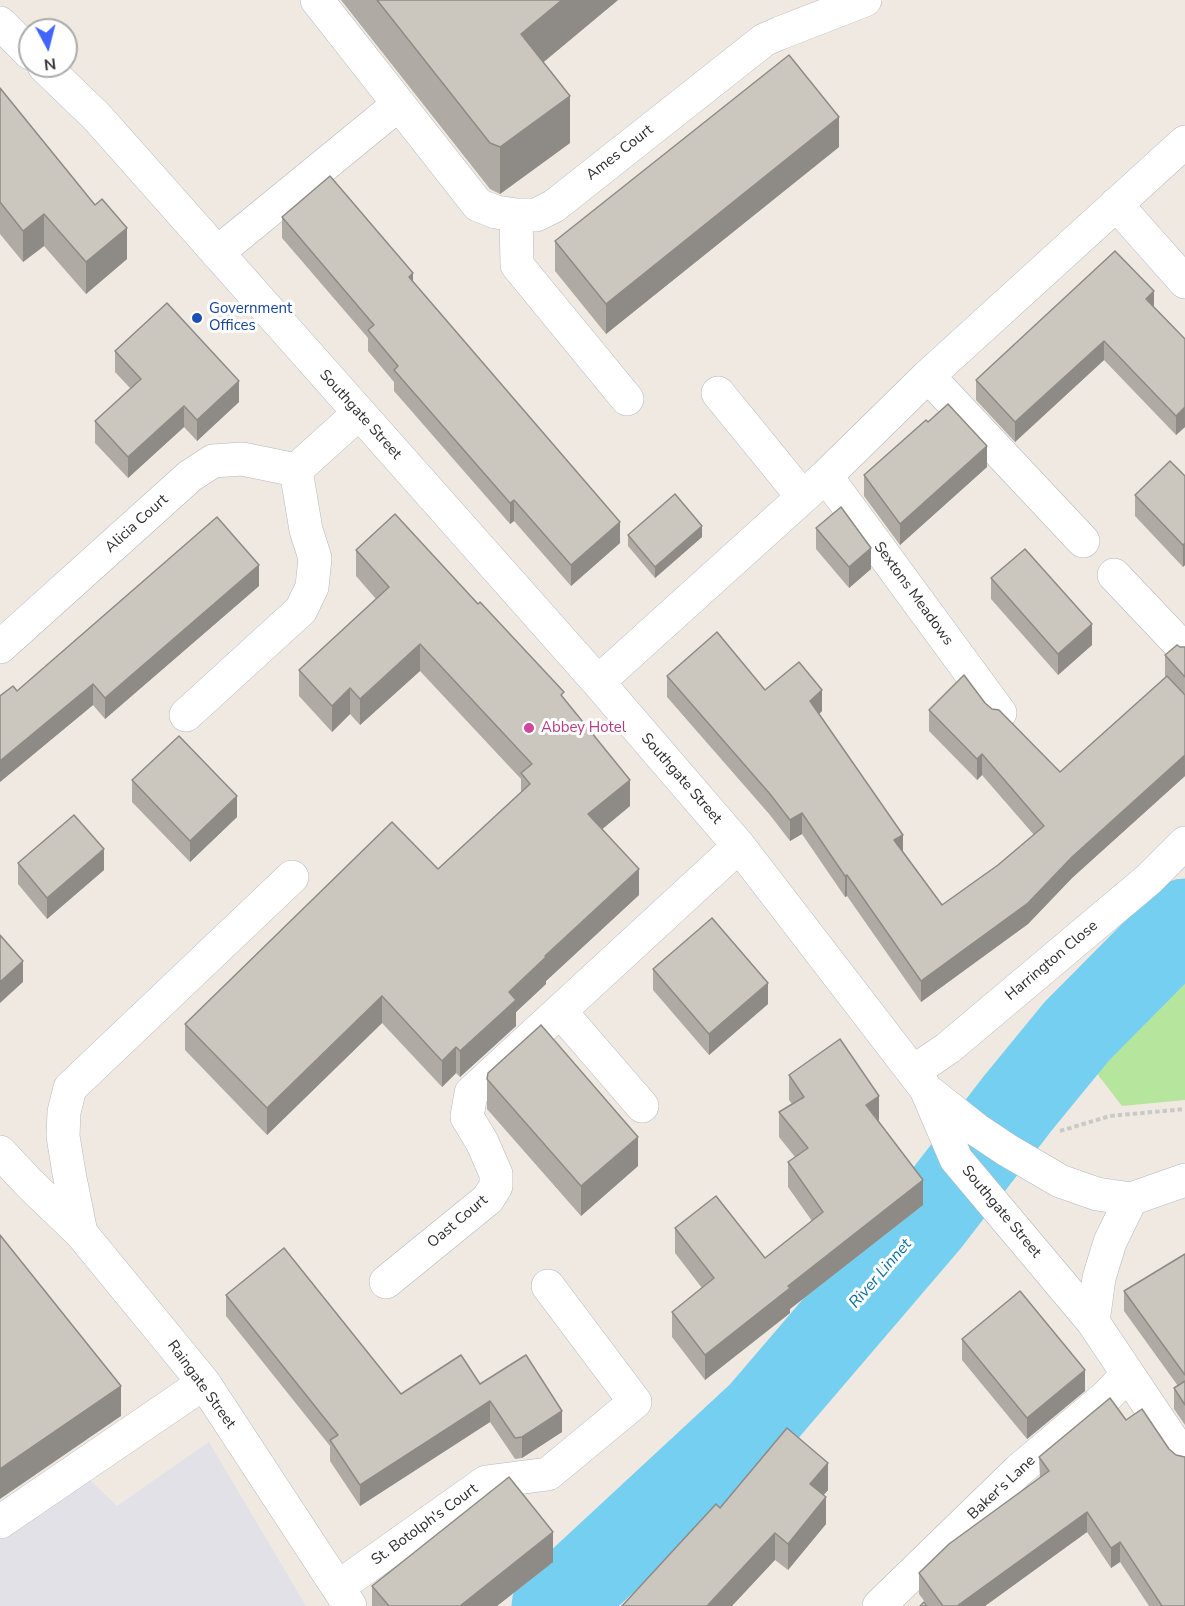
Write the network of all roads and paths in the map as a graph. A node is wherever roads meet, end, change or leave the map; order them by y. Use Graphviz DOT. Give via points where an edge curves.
graph roads {
  1 [pos="317,0"];
  2 [pos="865,0"];
  3 [pos="1,27"];
  4 [pos="18,42"];
  5 [pos="56,78"];
  6 [pos="399,105"];
  7 [pos="1185,142"];
  8 [pos="1116,204"];
  9 [pos="516,215"];
  10 [pos="217,253"];
  11 [pos="1185,282"];
  12 [pos="928,376"];
  13 [pos="718,393"];
  14 [pos="627,399"];
  15 [pos="358,414"];
  16 [pos="296,470"];
  17 [pos="814,486"];
  18 [pos="1083,541"];
  19 [pos="1114,575"];
  20 [pos="0,647"];
  21 [pos="1185,650"];
  22 [pos="598,682"];
  23 [pos="1000,713"];
  24 [pos="186,715"];
  25 [pos="1185,843"];
  26 [pos="739,846"];
  27 [pos="292,877"];
  28 [pos="560,1011"];
  29 [pos="919,1081"];
  30 [pos="642,1106"];
  31 [pos="1185,1109"];
  32 [pos="1055,1132"];
  33 [pos="0,1152"];
  34 [pos="1185,1180"];
  35 [pos="1131,1199"];
  36 [pos="81,1233"];
  37 [pos="386,1282"];
  38 [pos="548,1286"];
  39 [pos="1093,1322"];
  40 [pos="1128,1374"];
  41 [pos="204,1383"];
  42 [pos="1185,1460"];
  43 [pos="0,1522"];
  44 [pos="343,1596"];
  45 [pos="879,1606"];
  1 -- 6 [label="street, Ames Court"];
  2 -- 9 [label="street, Ames Court" via="764,40 554,206 536,215"];
  3 -- 4 [label="street"];
  5 -- 10 [label="street, Southgate Street" via="97,117"];
  6 -- 9 [label="street, Ames Court" via="478,205"];
  6 -- 10 [label="street"];
  7 -- 8 [label="street"];
  8 -- 11 [label="street"];
  8 -- 12 [label="street"];
  9 -- 14 [label="street" via="518,265"];
  10 -- 15 [label="street, Southgate Street"];
  12 -- 17 [label="street"];
  12 -- 18 [label="street"];
  13 -- 17 [label="street, Sextons Meadows"];
  15 -- 16 [label="street"];
  15 -- 22 [label="street, Southgate Street"];
  16 -- 20 [label="street, Alicia Court" via="242,459 213,461 190,476"];
  16 -- 24 [label="street" via="315,558 312,587 301,610"];
  17 -- 22 [label="street"];
  17 -- 23 [label="street, Sextons Meadows"];
  19 -- 21 [label="street"];
  22 -- 26 [label="street, Southgate Street"];
  25 -- 29 [label="street, Harrington Close" via="1149,879 948,1048"];
  26 -- 28 [label="street, Oast Court"];
  26 -- 29 [label="street, Southgate Street"];
  27 -- 36 [label="street" via="70,1088 63,1136"];
  28 -- 30 [label="street"];
  28 -- 37 [label="street, Oast Court" via="471,1093 467,1117 495,1174 496,1186 488,1199"];
  29 -- 35 [label="street" via="978,1130 1060,1181 1097,1194"];
  29 -- 39 [label="street, Southgate Street" via="957,1159"];
  31 -- 32 [label="path" via="1110,1116"];
  33 -- 36 [label="street, Raingate Street"];
  34 -- 35 [label="street"];
  35 -- 39 [label="street" via="1110,1242 1099,1278"];
  36 -- 41 [label="street, Raingate Street"];
  38 -- 44 [label="street, St. Botolph's Court" via="634,1402 548,1474 486,1482 348,1580"];
  39 -- 40 [label="street, Southgate Street"];
  40 -- 42 [label="street, Southgate Street"];
  40 -- 45 [label="street, Baker's Lane" via="1019,1470"];
  41 -- 43 [label="street"];
  41 -- 44 [label="street, Raingate Street"];
}
